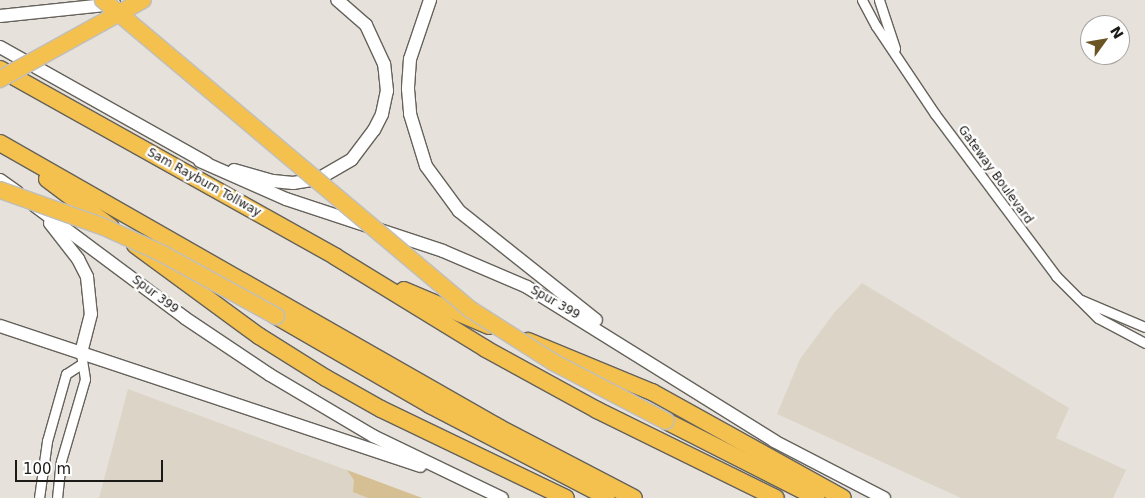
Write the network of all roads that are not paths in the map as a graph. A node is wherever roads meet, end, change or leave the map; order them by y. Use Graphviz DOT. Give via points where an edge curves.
graph roads {
  1 [pos="102,0"];
  2 [pos="143,0"];
  3 [pos="153,0"];
  4 [pos="337,0"];
  5 [pos="430,0"];
  6 [pos="862,0"];
  7 [pos="879,0"];
  8 [pos="0,16"];
  9 [pos="0,47"];
  10 [pos="898,58"];
  11 [pos="0,69"];
  12 [pos="0,79"];
  13 [pos="3,145"];
  14 [pos="200,161"];
  15 [pos="0,180"];
  16 [pos="0,190"];
  17 [pos="37,208"];
  18 [pos="336,257"];
  19 [pos="1081,300"];
  20 [pos="0,326"];
  21 [pos="1145,327"];
  22 [pos="1145,343"];
  23 [pos="636,353"];
  24 [pos="81,359"];
  25 [pos="466,482"];
  26 [pos="39,498"];
  27 [pos="57,498"];
  28 [pos="502,498"];
  29 [pos="566,498"];
  30 [pos="610,498"];
  31 [pos="634,498"];
  32 [pos="776,498"];
  33 [pos="817,498"];
  34 [pos="843,498"];
  35 [pos="884,498"];
  1 -- 33 [label="highway, bridge" via="470,309 553,362"];
  2 -- 12 [label="highway, bridge"];
  3 -- 8 [label="main road"];
  4 -- 14 [label="main road" via="366,26 384,64 387,91 382,114 365,145 338,169 318,179 293,183 273,181"];
  5 -- 23 [label="main road" via="410,59 408,88 410,114 426,166 459,211"];
  6 -- 10 [label="street, Gateway Boulevard"];
  7 -- 10 [label="street, Gateway Boulevard"];
  9 -- 14 [label="main road"];
  10 -- 19 [label="street, Gateway Boulevard" via="1030,243 1056,276"];
  11 -- 18 [label="highway, Sam Rayburn Tollway"];
  13 -- 29 [label="highway" via="259,336 382,409"];
  13 -- 31 [label="highway" via="492,424"];
  14 -- 23 [label="main road, Spur 399" via="286,199 490,269 559,305"];
  15 -- 17 [label="main road, Spur 399"];
  16 -- 30 [label="highway, bridge" via="104,227 163,254 430,405"];
  17 -- 24 [label="main road" via="73,252 87,277 91,314"];
  17 -- 25 [label="main road, Spur 399" via="185,318 270,375 373,436"];
  18 -- 32 [label="highway, Sam Rayburn Tollway" via="406,302 589,405"];
  18 -- 34 [label="highway" via="436,305 652,392"];
  19 -- 21 [label="street, Gateway Boulevard"];
  19 -- 22 [label="street, Gateway Boulevard" via="1098,318"];
  20 -- 24 [label="main road"];
  23 -- 35 [label="main road, Spur 399" via="774,441"];
  24 -- 25 [label="main road"];
  24 -- 26 [label="street" via="66,374 47,441"];
  24 -- 27 [label="street" via="85,379 63,453"];
  25 -- 28 [label="main road, Spur 399"];
}
